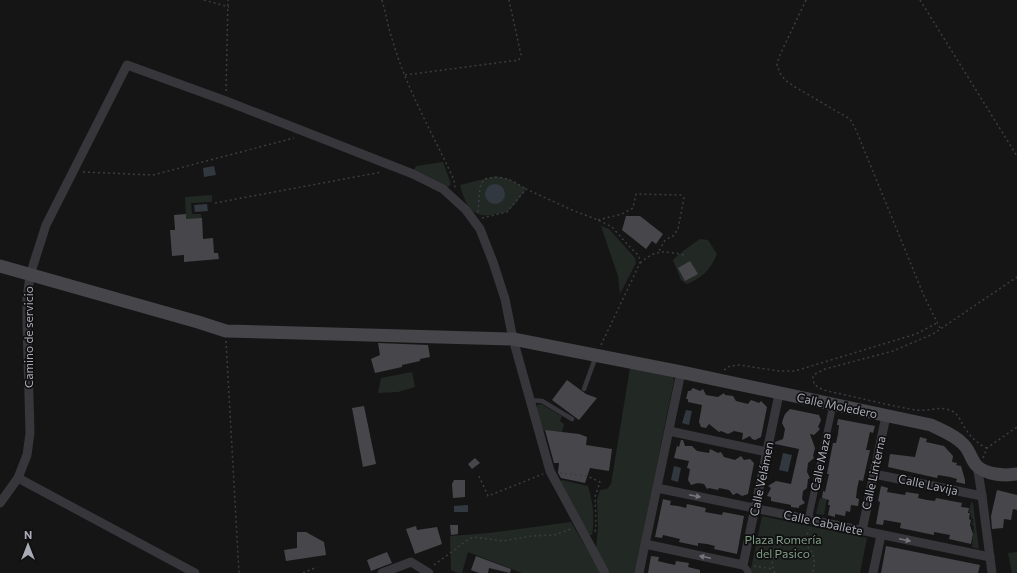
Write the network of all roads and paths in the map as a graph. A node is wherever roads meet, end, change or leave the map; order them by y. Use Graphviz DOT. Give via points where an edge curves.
graph roads {
  1 [pos="204,0"];
  2 [pos="228,0"];
  3 [pos="382,0"];
  4 [pos="509,0"];
  5 [pos="806,0"];
  6 [pos="920,0"];
  7 [pos="229,7"];
  8 [pos="405,75"];
  9 [pos="226,101"];
  10 [pos="309,134"];
  11 [pos="1017,156"];
  12 [pos="399,168"];
  13 [pos="73,172"];
  14 [pos="526,189"];
  15 [pos="455,200"];
  16 [pos="215,203"];
  17 [pos="598,220"];
  18 [pos="474,221"];
  19 [pos="658,253"];
  20 [pos="684,255"];
  21 [pos="640,263"];
  22 [pos="0,266"];
  23 [pos="30,275"];
  24 [pos="1017,277"];
  25 [pos="937,323"];
  26 [pos="941,329"];
  27 [pos="226,331"];
  28 [pos="513,339"];
  29 [pos="596,356"];
  30 [pos="681,372"];
  31 [pos="720,381"];
  32 [pos="584,389"];
  33 [pos="780,394"];
  34 [pos="530,400"];
  35 [pos="833,405"];
  36 [pos="886,416"];
  37 [pos="572,419"];
  38 [pos="1017,427"];
  39 [pos="669,431"];
  40 [pos="987,448"];
  41 [pos="767,452"];
  42 [pos="977,465"];
  43 [pos="550,472"];
  44 [pos="874,474"];
  45 [pos="1017,474"];
  46 [pos="479,476"];
  47 [pos="18,478"];
  48 [pos="657,488"];
  49 [pos="982,496"];
  50 [pos="0,503"];
  51 [pos="756,509"];
  52 [pos="810,522"];
  53 [pos="579,525"];
  54 [pos="862,531"];
  55 [pos="881,535"];
  56 [pos="802,543"];
  57 [pos="645,544"];
  58 [pos="592,550"];
  59 [pos="990,558"];
  60 [pos="317,567"];
  61 [pos="747,568"];
  62 [pos="773,569"];
  63 [pos="428,572"];
  64 [pos="195,573"];
  65 [pos="239,573"];
  66 [pos="303,573"];
  67 [pos="382,573"];
  68 [pos="605,573"];
  69 [pos="639,573"];
  70 [pos="775,573"];
  71 [pos="812,573"];
  72 [pos="873,573"];
  73 [pos="992,573"];
  1 -- 7 [label="path"];
  2 -- 7 [label="path"];
  3 -- 8 [label="path"];
  4 -- 8 [label="path" via="521,55 519,60"];
  5 -- 25 [label="path" via="779,57 777,65 780,73 795,87 850,119"];
  6 -- 11 [label="path"];
  7 -- 9 [label="path"];
  8 -- 15 [label="path" via="454,180"];
  9 -- 10 [label="street"];
  9 -- 13 [label="street, Camino de servicio" via="127,65"];
  10 -- 12 [label="street"];
  10 -- 13 [label="path" via="153,175"];
  12 -- 15 [label="street" via="443,189"];
  12 -- 16 [label="path"];
  13 -- 23 [label="street, Camino de servicio" via="46,225"];
  14 -- 17 [label="path"];
  14 -- 18 [label="path" via="507,212"];
  14 -- 18 [label="path" via="511,180 496,176 484,179 480,187 478,215"];
  15 -- 18 [label="street"];
  17 -- 19 [label="path" via="622,214 633,208 636,194 681,195 684,198 678,229 673,236 665,240"];
  17 -- 21 [label="path" via="612,227 639,256"];
  18 -- 28 [label="street" via="494,262"];
  19 -- 20 [label="path" via="664,251"];
  19 -- 21 [label="path" via="649,255"];
  21 -- 29 [label="path"];
  22 -- 23 [label="main road, Calle Moledero"];
  23 -- 27 [label="main road, Calle Moledero"];
  23 -- 47 [label="street, Camino de servicio" via="27,324 30,433 27,455"];
  24 -- 26 [label="path"];
  25 -- 26 [label="path"];
  25 -- 31 [label="path" via="916,334 795,371 730,366 723,371"];
  26 -- 40 [label="path" via="893,351 825,369 815,374 814,384 827,391 918,410 944,408 959,417 980,445"];
  27 -- 28 [label="main road, Calle Moledero"];
  27 -- 65 [label="path"];
  28 -- 29 [label="main road, Calle Moledero"];
  28 -- 34 [label="street"];
  29 -- 30 [label="main road, Calle Moledero"];
  29 -- 32 [label="lane"];
  30 -- 31 [label="main road, Calle Moledero"];
  30 -- 39 [label="street"];
  31 -- 33 [label="main road, Calle Moledero"];
  33 -- 35 [label="main road, Calle Moledero"];
  33 -- 41 [label="street, Calle Velámen"];
  34 -- 37 [label="lane" via="542,401"];
  34 -- 43 [label="street"];
  35 -- 36 [label="main road, Calle Moledero"];
  35 -- 52 [label="street, Calle Maza"];
  36 -- 42 [label="main road, Calle Moledero" via="931,425 950,435 963,444"];
  36 -- 44 [label="street, Calle Linterna"];
  38 -- 40 [label="path"];
  39 -- 41 [label="street"];
  39 -- 48 [label="street"];
  40 -- 42 [label="path" via="984,458"];
  41 -- 51 [label="street, Calle Velámen"];
  42 -- 45 [label="main road" via="997,474"];
  42 -- 49 [label="street"];
  43 -- 46 [label="path" via="488,496"];
  43 -- 53 [label="street"];
  43 -- 58 [label="path" via="587,476 600,482 595,496 596,523"];
  44 -- 49 [label="street, Calle Lavija"];
  44 -- 54 [label="street, Calle Linterna"];
  47 -- 50 [label="street, Camino de servicio"];
  47 -- 64 [label="street"];
  48 -- 51 [label="street, Calle Caballete, one-way"];
  48 -- 57 [label="street"];
  49 -- 59 [label="street"];
  51 -- 52 [label="street, Calle Caballete"];
  51 -- 61 [label="street, Calle Velámen"];
  52 -- 54 [label="street, Calle Caballete"];
  52 -- 56 [label="path" via="810,530"];
  53 -- 58 [label="street"];
  53 -- 63 [label="path" via="554,535 503,541 473,537"];
  54 -- 55 [label="street, Calle Caballete"];
  55 -- 59 [label="street, Calle Caballete, one-way"];
  55 -- 72 [label="street"];
  56 -- 62 [label="path" via="786,542 779,546 774,553"];
  56 -- 71 [label="path" via="813,553 815,567"];
  61 -- 57 [label="street, one-way"];
  57 -- 69 [label="street"];
  58 -- 68 [label="street"];
  59 -- 73 [label="street"];
  60 -- 66 [label="path"];
  61 -- 62 [label="path"];
  62 -- 70 [label="path"];
  63 -- 67 [label="street" via="411,562"];
}
